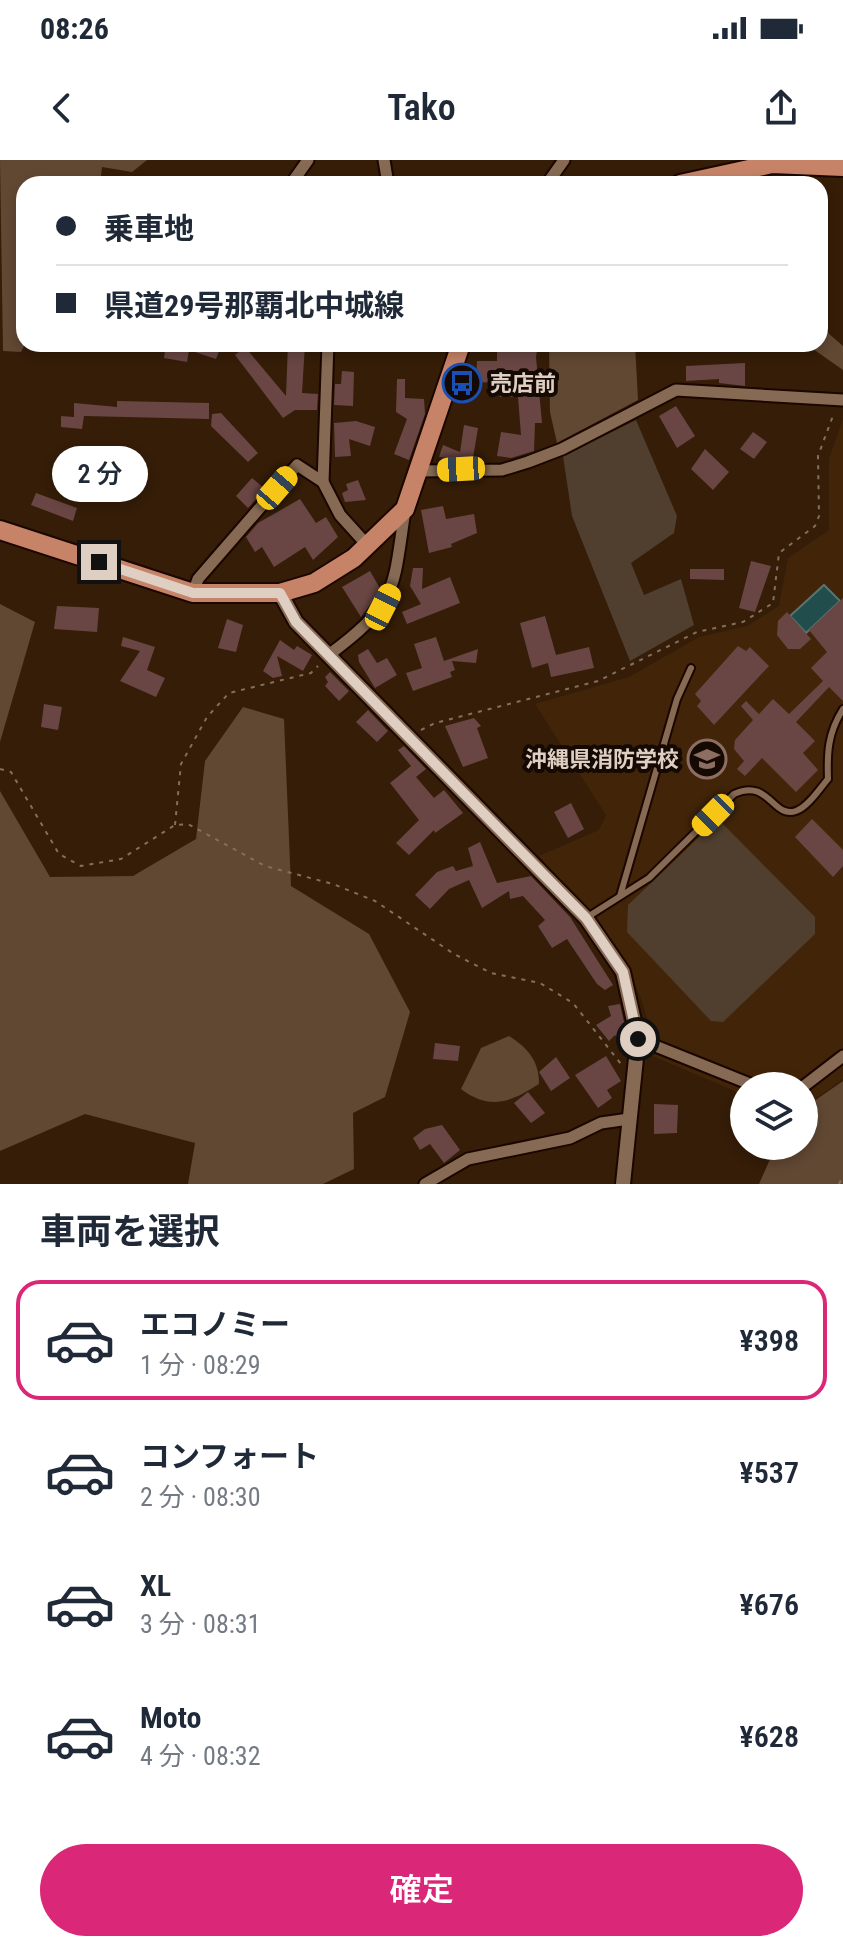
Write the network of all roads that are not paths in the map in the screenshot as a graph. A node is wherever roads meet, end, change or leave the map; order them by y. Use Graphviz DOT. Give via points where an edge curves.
graph roads {
  1 [pos="792,161"];
  2 [pos="843,167"];
  3 [pos="709,176"];
  4 [pos="328,352"];
  5 [pos="458,352"];
  6 [pos="841,400"];
  7 [pos="419,471"];
  8 [pos="323,482"];
  9 [pos="405,509"];
  10 [pos="0,530"];
  11 [pos="368,546"];
  12 [pos="193,593"];
  13 [pos="280,593"];
  14 [pos="330,654"];
  15 [pos="691,668"];
  16 [pos="843,709"];
  17 [pos="620,896"];
  18 [pos="586,918"];
  19 [pos="638,1039"];
  20 [pos="843,1056"];
  21 [pos="818,1075"];
  22 [pos="730,1076"];
  23 [pos="629,1119"];
  24 [pos="425,1184"];
  25 [pos="623,1184"];
  1 -- 2 [label="main road"];
  1 -- 3 [label="main road"];
  4 -- 8 [label="street"];
  5 -- 7 [label="main road"];
  6 -- 7 [label="street" via="676,390 528,462 502,470"];
  7 -- 9 [label="main road"];
  8 -- 11 [label="street" via="340,515"];
  8 -- 12 [label="street" via="297,465 198,579"];
  9 -- 11 [label="main road"];
  9 -- 14 [label="street" via="392,590 364,628"];
  10 -- 12 [label="main road"];
  11 -- 13 [label="main road" via="324,578"];
  12 -- 13 [label="main road"];
  13 -- 14 [label="street" via="296,622"];
  14 -- 18 [label="street"];
  15 -- 17 [label="lane" via="677,699"];
  16 -- 17 [label="lane" via="832,726 828,779 801,808 781,811 764,792 747,789 734,794 649,878"];
  17 -- 18 [label="lane"];
  18 -- 19 [label="street" via="623,972"];
  19 -- 22 [label="street"];
  19 -- 23 [label="street"];
  20 -- 21 [label="street"];
  23 -- 24 [label="street" via="601,1123 570,1138 468,1159"];
  23 -- 25 [label="street"];
}
